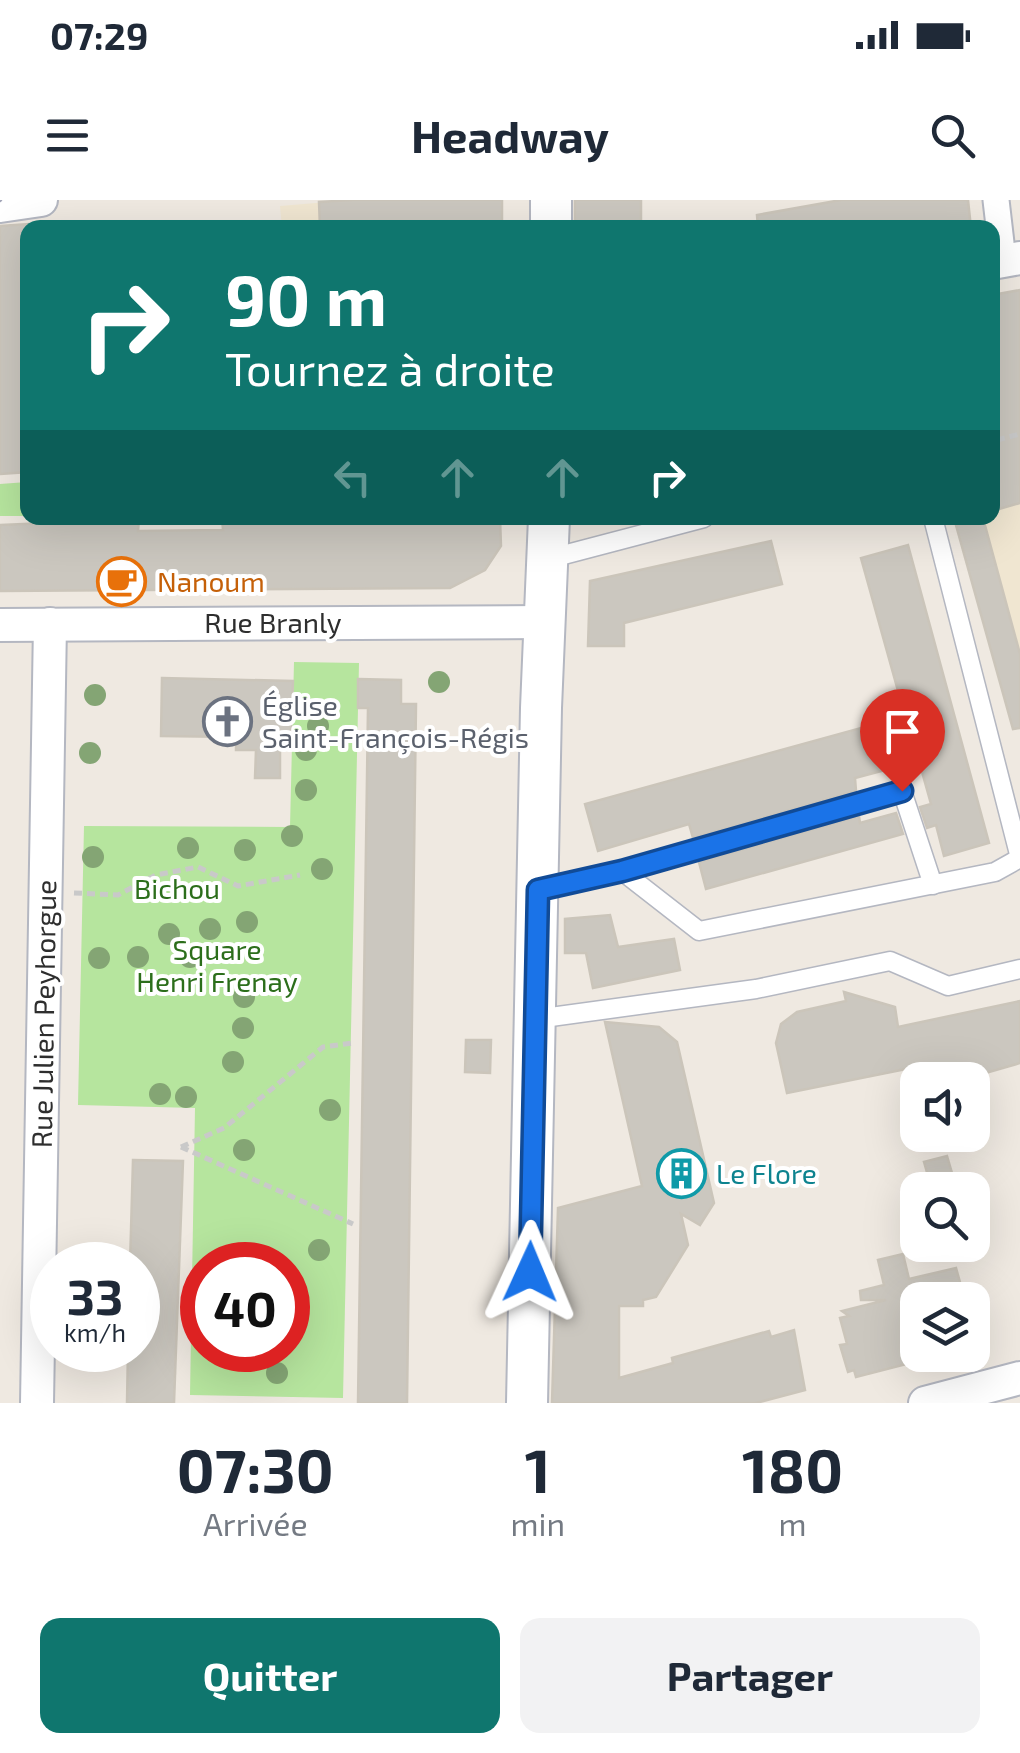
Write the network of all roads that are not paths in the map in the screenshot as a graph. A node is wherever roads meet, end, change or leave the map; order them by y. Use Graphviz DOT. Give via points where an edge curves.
graph roads {
  1 [pos="41,200"];
  2 [pos="0,206"];
  3 [pos="1000,224"];
  4 [pos="1005,255"];
  5 [pos="548,525"];
  6 [pos="677,525"];
  7 [pos="935,525"];
  8 [pos="548,559"];
  9 [pos="545,622"];
  10 [pos="50,624"];
  11 [pos="0,625"];
  12 [pos="1020,858"];
  13 [pos="622,871"];
  14 [pos="933,886"];
  15 [pos="538,890"];
  16 [pos="1020,969"];
  17 [pos="536,1019"];
  18 [pos="1020,1378"];
  19 [pos="37,1403"];
  20 [pos="527,1403"];
  21 [pos="925,1403"];
  1 -- 2 [label="street"];
  3 -- 4 [label="street"];
  5 -- 8 [label="street"];
  6 -- 8 [label="lane"];
  7 -- 12 [label="lane"];
  8 -- 9 [label="street"];
  9 -- 10 [label="street, Rue Branly"];
  9 -- 15 [label="street"];
  10 -- 11 [label="street, Rue Branly"];
  10 -- 19 [label="street, Rue Julien Peyhorgue"];
  12 -- 14 [label="lane" via="995,872"];
  13 -- 14 [label="lane" via="699,931"];
  13 -- 14 [label="lane" via="902,791"];
  13 -- 15 [label="lane"];
  15 -- 17 [label="street"];
  16 -- 17 [label="lane" via="948,986 890,961 756,989"];
  17 -- 20 [label="street"];
  18 -- 21 [label="street"];
}
